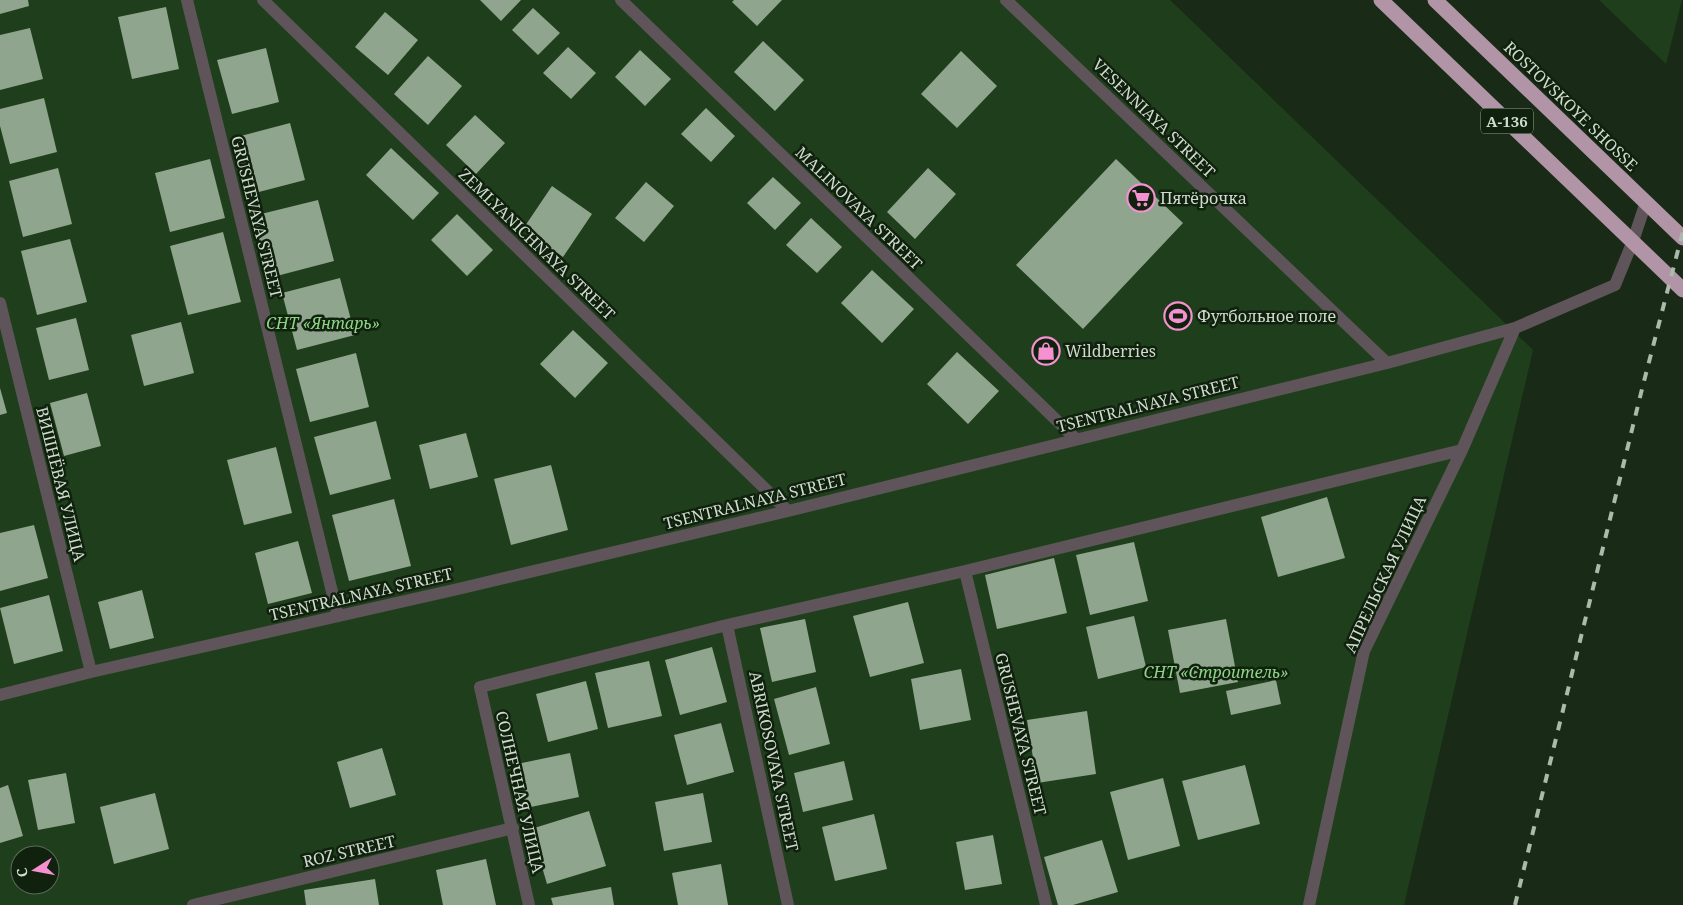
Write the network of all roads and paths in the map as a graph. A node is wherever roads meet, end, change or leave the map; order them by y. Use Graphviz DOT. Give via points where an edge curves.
graph roads {
  1 [pos="187,0"];
  2 [pos="264,0"];
  3 [pos="621,0"];
  4 [pos="1006,0"];
  5 [pos="1381,0"];
  6 [pos="1435,0"];
  7 [pos="1646,202"];
  8 [pos="1683,238"];
  9 [pos="1633,241"];
  10 [pos="1683,290"];
  11 [pos="0,303"];
  12 [pos="1515,328"];
  13 [pos="1388,362"];
  14 [pos="1076,438"];
  15 [pos="1462,450"];
  16 [pos="788,511"];
  17 [pos="965,571"];
  18 [pos="338,616"];
  19 [pos="727,625"];
  20 [pos="91,672"];
  21 [pos="0,695"];
  22 [pos="512,828"];
  23 [pos="193,905"];
  24 [pos="529,905"];
  25 [pos="788,905"];
  26 [pos="1046,905"];
  27 [pos="1309,905"];
  1 -- 18 [label="street, GRUSHEVAYA STREET"];
  2 -- 16 [label="street, ZEMLYANICHNAYA STREET"];
  3 -- 14 [label="street, MALINOVAYA STREET"];
  4 -- 13 [label="street, VESENNIAYA STREET"];
  5 -- 9 [label="highway, А-136"];
  6 -- 7 [label="highway, ROSTOVSKOYE SHOSSE / А-136"];
  7 -- 8 [label="highway, ROSTOVSKOYE SHOSSE / А-136"];
  7 -- 9 [label="street, TSENTRALNAYA STREET"];
  9 -- 10 [label="highway, А-136"];
  9 -- 12 [label="street, TSENTRALNAYA STREET" via="1615,285"];
  11 -- 20 [label="street, ВИШНЁВАЯ УЛИЦА"];
  12 -- 13 [label="street, TSENTRALNAYA STREET"];
  12 -- 15 [label="street, АПРЕЛЬСКАЯ УЛИЦА"];
  13 -- 14 [label="street, TSENTRALNAYA STREET"];
  14 -- 16 [label="street, TSENTRALNAYA STREET"];
  15 -- 17 [label="street"];
  15 -- 27 [label="street, АПРЕЛЬСКАЯ УЛИЦА" via="1364,651"];
  16 -- 18 [label="street, TSENTRALNAYA STREET"];
  17 -- 19 [label="street"];
  17 -- 26 [label="street, GRUSHEVAYA STREET"];
  18 -- 20 [label="street, TSENTRALNAYA STREET"];
  19 -- 22 [label="street, СОЛНЕЧНАЯ УЛИЦА" via="480,687"];
  19 -- 25 [label="street, ABRIKOSOVAYA STREET"];
  20 -- 21 [label="street, TSENTRALNAYA STREET"];
  22 -- 23 [label="street, ROZ STREET"];
  22 -- 24 [label="street, СОЛНЕЧНАЯ УЛИЦА"];
}
